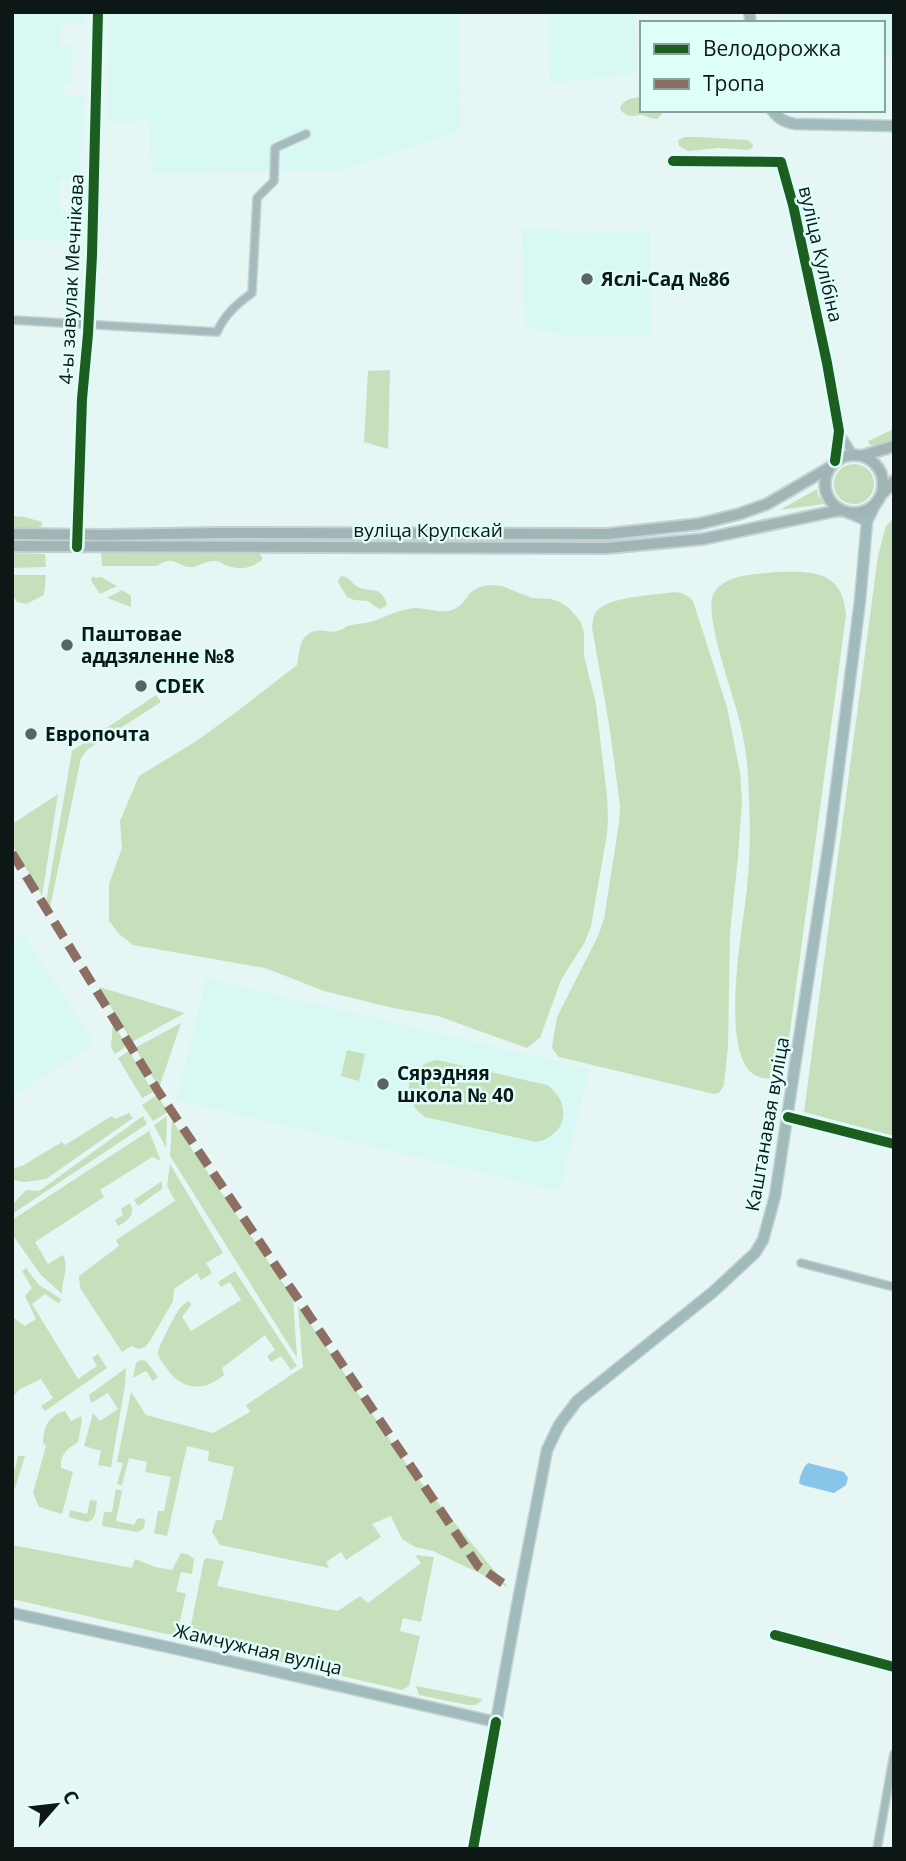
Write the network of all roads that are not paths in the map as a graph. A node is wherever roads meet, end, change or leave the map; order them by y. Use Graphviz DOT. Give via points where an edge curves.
graph roads {
  1 [pos="98,12"];
  2 [pos="773,112"];
  3 [pos="894,126"];
  4 [pos="306,134"];
  5 [pos="673,161"];
  6 [pos="12,320"];
  7 [pos="88,324"];
  8 [pos="839,431"];
  9 [pos="894,446"];
  10 [pos="858,455"];
  11 [pos="832,465"];
  12 [pos="894,481"];
  13 [pos="878,499"];
  14 [pos="845,511"];
  15 [pos="867,521"];
  16 [pos="12,534"];
  17 [pos="77,541"];
  18 [pos="12,546"];
  19 [pos="788,1117"];
  20 [pos="894,1144"];
  21 [pos="801,1263"];
  22 [pos="894,1287"];
  23 [pos="12,1613"];
  24 [pos="775,1635"];
  25 [pos="894,1667"];
  26 [pos="496,1722"];
  27 [pos="894,1754"];
  28 [pos="473,1849"];
  29 [pos="877,1849"];
  1 -- 7 [label="street, 4-ы завулак Мечнікава"];
  2 -- 3 [label="main road" via="795,124"];
  4 -- 7 [label="street" via="275,148 274,181 257,198 252,293 223,318 217,332"];
  5 -- 8 [label="street, вуліца Кулібіна" via="781,162"];
  6 -- 7 [label="street"];
  7 -- 17 [label="street, 4-ы завулак Мечнікава"];
  8 -- 10 [label="street, вуліца Кулібіна"];
  8 -- 11 [label="street, вуліца Кулібіна"];
  9 -- 10 [label="main road"];
  10 -- 11 [label="main road" via="844,456"];
  10 -- 13 [label="main road" via="878,467 883,486"];
  11 -- 14 [label="main road" via="825,477 827,496"];
  11 -- 17 [label="main road, вуліца Крупскай" via="766,504 739,514 699,524 607,534 218,533"];
  12 -- 13 [label="main road"];
  13 -- 14 [label="main road" via="859,513"];
  13 -- 15 [label="main road"];
  14 -- 15 [label="main road"];
  14 -- 17 [label="main road, вуліца Крупскай" via="703,539 607,548"];
  15 -- 19 [label="main road, Каштанавая вуліца" via="830,836"];
  16 -- 17 [label="main road, вуліца Крупскай"];
  17 -- 18 [label="main road, вуліца Крупскай"];
  19 -- 20 [label="street"];
  19 -- 26 [label="main road, Каштанавая вуліца" via="775,1196 755,1254 577,1401 559,1425 547,1450"];
  21 -- 22 [label="street"];
  23 -- 26 [label="main road, Жамчужная вуліца"];
  24 -- 25 [label="street"];
  26 -- 28 [label="main road, Каштанавая вуліца"];
  27 -- 29 [label="street"];
}
